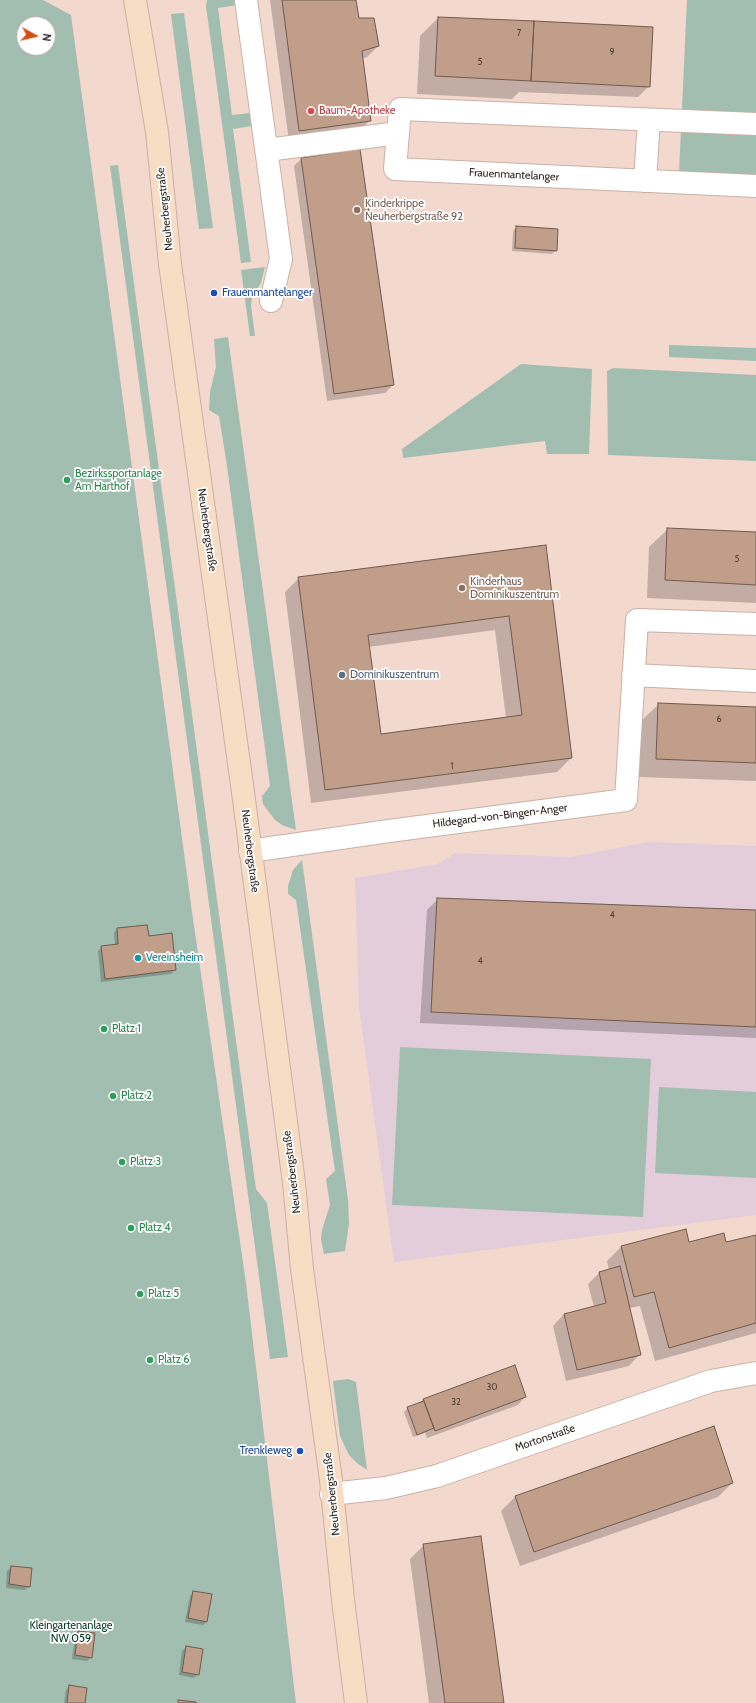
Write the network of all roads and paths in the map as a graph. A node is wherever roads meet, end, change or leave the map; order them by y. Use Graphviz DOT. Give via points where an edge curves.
graph roads {
  1 [pos="135,0"];
  2 [pos="246,0"];
  3 [pos="649,120"];
  4 [pos="756,124"];
  5 [pos="398,133"];
  6 [pos="267,150"];
  7 [pos="645,181"];
  8 [pos="756,186"];
  9 [pos="271,301"];
  10 [pos="756,624"];
  11 [pos="633,675"];
  12 [pos="756,681"];
  13 [pos="250,851"];
  14 [pos="756,1373"];
  15 [pos="331,1494"];
  16 [pos="356,1703"];
  1 -- 13 [label="main road, Neuherbergstraße" via="157,132 171,272"];
  2 -- 6 [label="street"];
  3 -- 4 [label="street, Frauenmantelanger"];
  3 -- 5 [label="street, Frauenmantelanger" via="400,109"];
  3 -- 7 [label="street"];
  5 -- 6 [label="street"];
  5 -- 7 [label="street, Frauenmantelanger" via="395,169"];
  6 -- 9 [label="street" via="281,259"];
  7 -- 8 [label="street, Frauenmantelanger"];
  10 -- 11 [label="street, Hildegard-von-Bingen-Anger" via="637,620"];
  11 -- 12 [label="street"];
  11 -- 13 [label="street, Hildegard-von-Bingen-Anger" via="626,800"];
  13 -- 15 [label="main road, Neuherbergstraße" via="294,1183 302,1269"];
  14 -- 15 [label="street, Mortonstraße" via="711,1380 436,1476 386,1488"];
  15 -- 16 [label="main road, Neuherbergstraße"];
}
